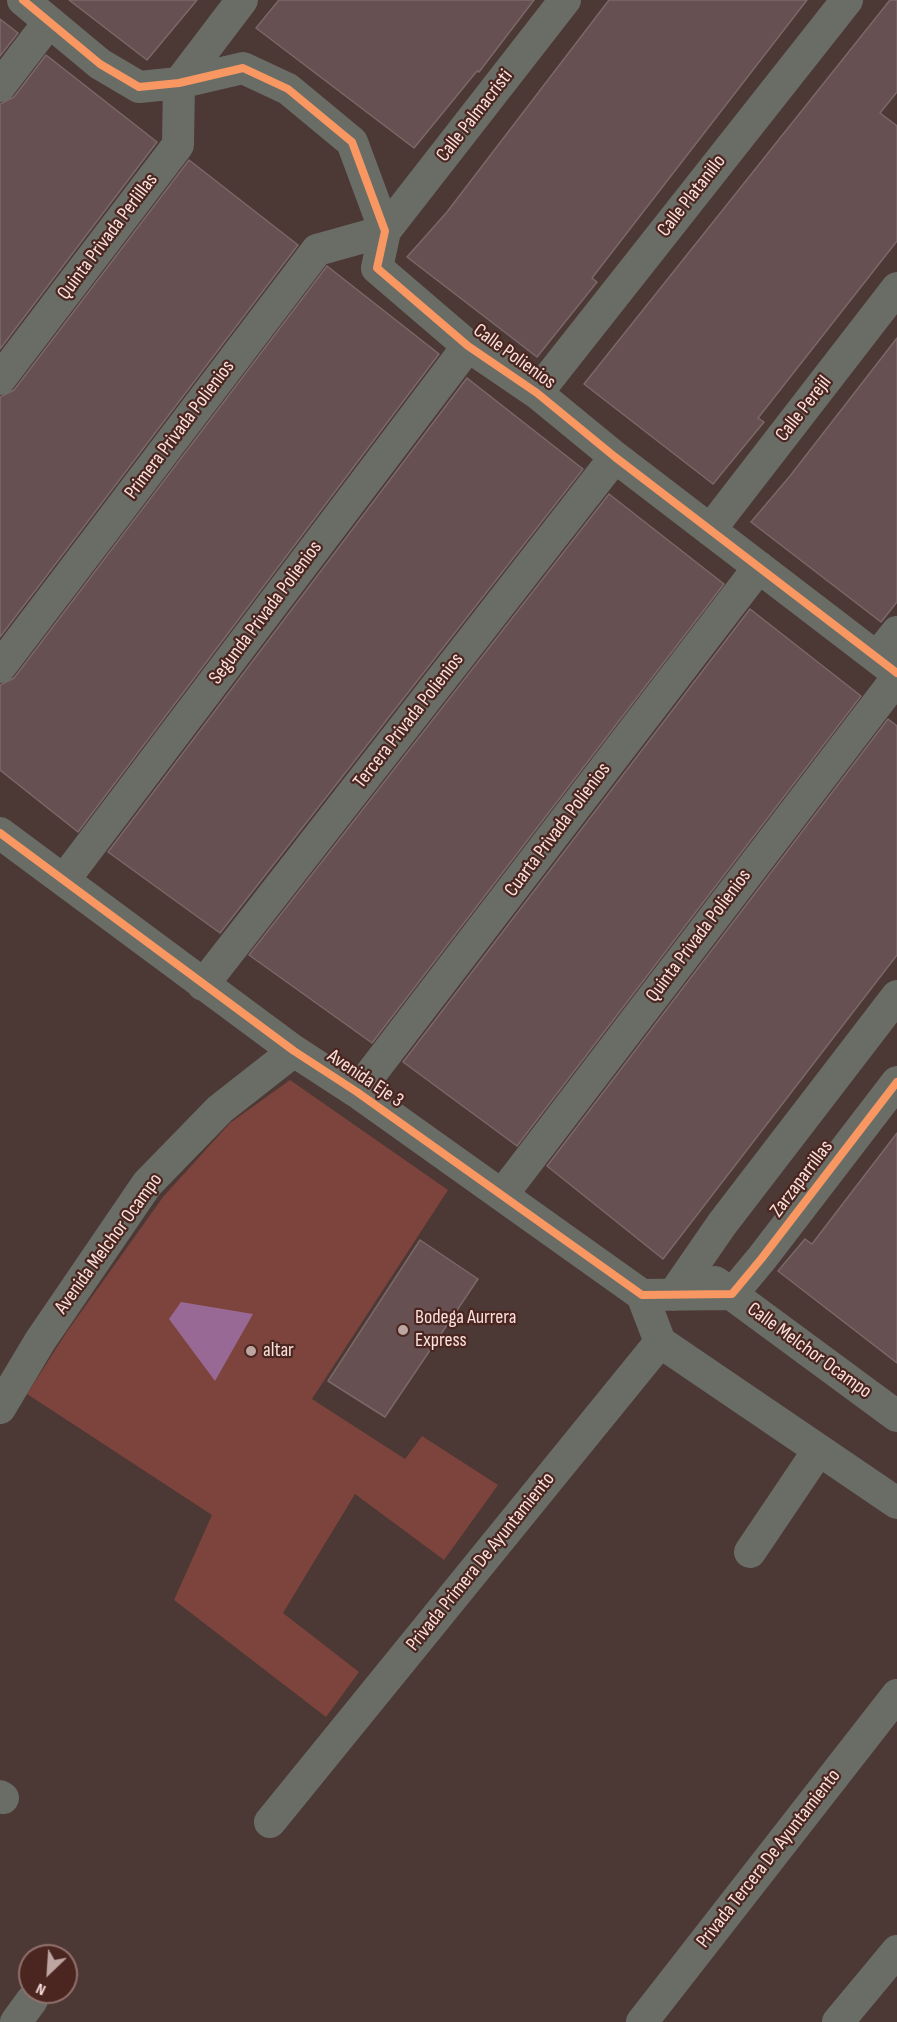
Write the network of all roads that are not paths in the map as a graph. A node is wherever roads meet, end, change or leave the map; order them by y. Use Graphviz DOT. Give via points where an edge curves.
graph roads {
  1 [pos="23,0"];
  2 [pos="242,0"];
  3 [pos="565,0"];
  4 [pos="847,0"];
  5 [pos="49,22"];
  6 [pos="179,83"];
  7 [pos="0,86"];
  8 [pos="385,231"];
  9 [pos="897,288"];
  10 [pos="468,346"];
  11 [pos="0,379"];
  12 [pos="537,393"];
  13 [pos="615,457"];
  14 [pos="710,530"];
  15 [pos="759,567"];
  16 [pos="897,632"];
  17 [pos="0,667"];
  18 [pos="890,669"];
  19 [pos="0,833"];
  20 [pos="64,880"];
  21 [pos="203,985"];
  22 [pos="897,996"];
  23 [pos="294,1051"];
  24 [pos="897,1082"];
  25 [pos="357,1092"];
  26 [pos="502,1195"];
  27 [pos="693,1265"];
  28 [pos="732,1294"];
  29 [pos="642,1295"];
  30 [pos="673,1295"];
  31 [pos="660,1342"];
  32 [pos="0,1408"];
  33 [pos="897,1416"];
  34 [pos="819,1452"];
  35 [pos="897,1503"];
  36 [pos="750,1552"];
  37 [pos="897,1695"];
  38 [pos="270,1822"];
  39 [pos="897,1951"];
  40 [pos="642,2022"];
  41 [pos="838,2022"];
  1 -- 5 [label="street"];
  2 -- 6 [label="street"];
  3 -- 8 [label="street, Calle Palmacristi"];
  4 -- 12 [label="street, Calle Platanillo"];
  5 -- 6 [label="street" via="100,64 139,87"];
  5 -- 7 [label="street"];
  6 -- 8 [label="street" via="243,68 288,90 352,142"];
  6 -- 11 [label="street, Quinta Privada Perlillas" via="178,145"];
  8 -- 10 [label="street, Calle Polienios" via="377,268"];
  8 -- 17 [label="street, Primera Privada Polienios" via="317,250"];
  9 -- 14 [label="street, Calle Perejil"];
  10 -- 12 [label="street, Calle Polienios"];
  10 -- 20 [label="street, Segunda Privada Polienios"];
  12 -- 13 [label="street, Calle Polienios"];
  13 -- 14 [label="street, Calle Polienios"];
  13 -- 21 [label="street, Tercera Privada Polienios"];
  14 -- 15 [label="street, Calle Polienios"];
  15 -- 18 [label="street, Calle Polienios"];
  15 -- 25 [label="street, Cuarta Privada Polienios"];
  16 -- 18 [label="street, Quinta Privada Polienios"];
  18 -- 26 [label="street, Quinta Privada Polienios"];
  19 -- 20 [label="street, Avenida Eje 3"];
  20 -- 21 [label="street, Avenida Eje 3"];
  21 -- 23 [label="street, Avenida Eje 3"];
  22 -- 27 [label="street, Zarzaparrillas"];
  23 -- 25 [label="street, Avenida Eje 3"];
  23 -- 32 [label="street, Avenida Melchor Ocampo" via="220,1109 147,1184 40,1341"];
  24 -- 28 [label="street, Zarzaparrillas"];
  25 -- 26 [label="street, Avenida Eje 3"];
  26 -- 29 [label="street, Avenida Eje 3"];
  27 -- 28 [label="street, Calle Melchor Ocampo"];
  27 -- 30 [label="street"];
  28 -- 30 [label="street"];
  28 -- 33 [label="street, Calle Melchor Ocampo"];
  29 -- 30 [label="street"];
  29 -- 31 [label="street"];
  31 -- 34 [label="street"];
  31 -- 38 [label="street, Privada Primera De Ayuntamiento"];
  34 -- 35 [label="street"];
  34 -- 36 [label="street"];
  37 -- 40 [label="street, Privada Tercera De Ayuntamiento"];
  39 -- 41 [label="street"];
}
